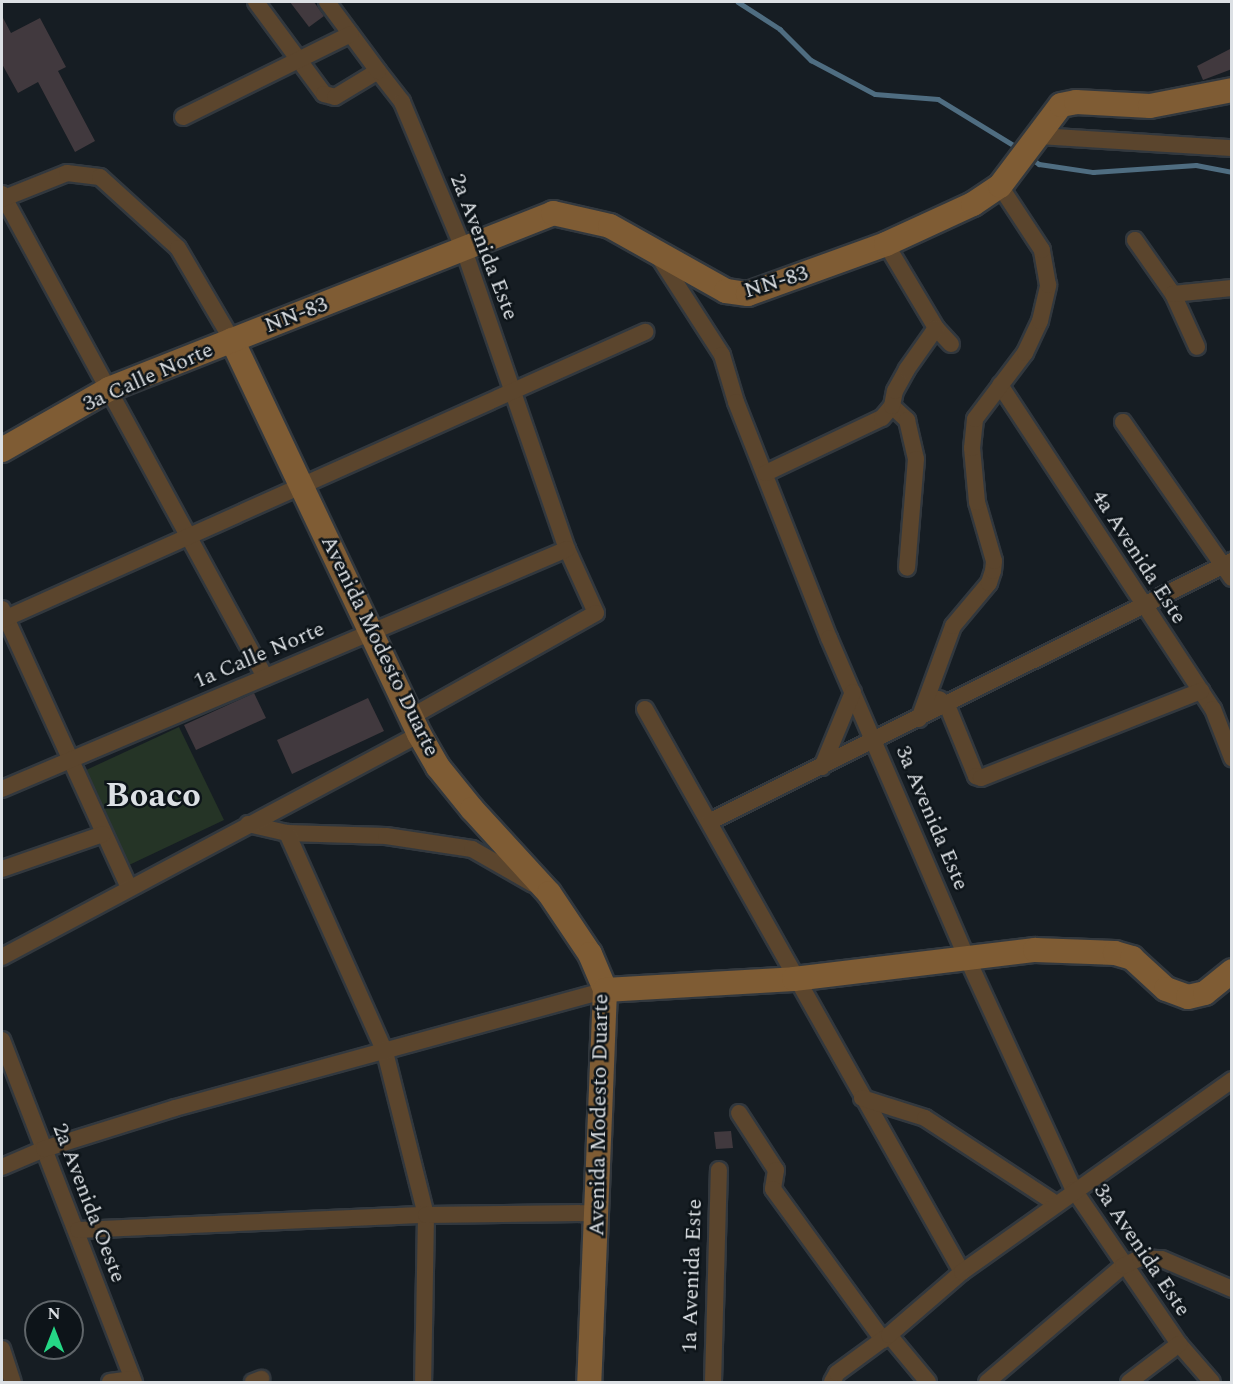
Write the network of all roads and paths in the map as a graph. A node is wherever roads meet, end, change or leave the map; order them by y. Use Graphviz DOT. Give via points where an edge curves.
graph roads {
  1 [pos="256,2"];
  2 [pos="327,2"];
  3 [pos="351,34"];
  4 [pos="299,61"];
  5 [pos="378,71"];
  6 [pos="1232,90"];
  7 [pos="183,117"];
  8 [pos="1032,146"];
  9 [pos="1232,148"];
  10 [pos="1000,186"];
  11 [pos="2,197"];
  12 [pos="1135,240"];
  13 [pos="886,244"];
  14 [pos="653,248"];
  15 [pos="464,250"];
  16 [pos="1232,288"];
  17 [pos="1173,294"];
  18 [pos="936,328"];
  19 [pos="645,332"];
  20 [pos="232,340"];
  21 [pos="951,344"];
  22 [pos="1197,347"];
  23 [pos="1000,385"];
  24 [pos="109,389"];
  25 [pos="513,391"];
  26 [pos="892,406"];
  27 [pos="1123,422"];
  28 [pos="2,450"];
  29 [pos="766,473"];
  30 [pos="303,485"];
  31 [pos="190,536"];
  32 [pos="567,549"];
  33 [pos="907,568"];
  34 [pos="1228,568"];
  35 [pos="1142,603"];
  36 [pos="3,616"];
  37 [pos="369,633"];
  38 [pos="265,677"];
  39 [pos="1201,691"];
  40 [pos="853,692"];
  41 [pos="929,692"];
  42 [pos="947,705"];
  43 [pos="645,709"];
  44 [pos="919,719"];
  45 [pos="415,725"];
  46 [pos="875,741"];
  47 [pos="1232,758"];
  48 [pos="68,761"];
  49 [pos="822,767"];
  50 [pos="2,789"];
  51 [pos="709,822"];
  52 [pos="248,824"];
  53 [pos="287,833"];
  54 [pos="103,834"];
  55 [pos="2,869"];
  56 [pos="129,888"];
  57 [pos="549,894"];
  58 [pos="2,957"];
  59 [pos="968,960"];
  60 [pos="1232,971"];
  61 [pos="794,979"];
  62 [pos="605,990"];
  63 [pos="3,1050"];
  64 [pos="385,1052"];
  65 [pos="1229,1088"];
  66 [pos="862,1098"];
  67 [pos="739,1113"];
  68 [pos="44,1149"];
  69 [pos="2,1167"];
  70 [pos="719,1170"];
  71 [pos="1074,1190"];
  72 [pos="1054,1203"];
  73 [pos="597,1213"];
  74 [pos="426,1215"];
  75 [pos="78,1230"];
  76 [pos="1124,1266"];
  77 [pos="962,1272"];
  78 [pos="1232,1289"];
  79 [pos="886,1337"];
  80 [pos="1179,1344"];
  81 [pos="2,1349"];
  82 [pos="133,1381"];
  83 [pos="13,1383"];
  84 [pos="110,1383"];
  85 [pos="423,1383"];
  86 [pos="589,1383"];
  87 [pos="713,1383"];
  88 [pos="832,1383"];
  89 [pos="928,1383"];
  90 [pos="987,1383"];
  91 [pos="1129,1383"];
  92 [pos="1212,1383"];
  1 -- 4 [label="street"];
  2 -- 3 [label="street, 2a Avenida Este"];
  3 -- 4 [label="street"];
  3 -- 5 [label="street, 2a Avenida Este"];
  4 -- 5 [label="street" via="328,96 334,97"];
  4 -- 7 [label="street"];
  5 -- 15 [label="street, 2a Avenida Este" via="402,102"];
  6 -- 8 [label="main road, NN-83 / NN-83" via="1150,106 1076,102 1061,105"];
  8 -- 9 [label="street"];
  8 -- 10 [label="main road, NN-83 / NN-83"];
  10 -- 13 [label="main road, NN-83 / NN-83" via="973,204"];
  10 -- 23 [label="street" via="1042,250 1048,285 1040,321 1025,353"];
  11 -- 20 [label="street" via="67,173 100,177 178,248"];
  11 -- 24 [label="street"];
  12 -- 17 [label="street"];
  13 -- 14 [label="main road, NN-83 / NN-83" via="738,296"];
  13 -- 18 [label="street"];
  14 -- 15 [label="main road, NN-83 / NN-83" via="610,226 562,212"];
  14 -- 29 [label="street, 3a Avenida Este" via="722,355 736,402"];
  15 -- 20 [label="main road, NN-83 / NN-83"];
  15 -- 25 [label="street, 2a Avenida Este"];
  16 -- 17 [label="street"];
  17 -- 22 [label="street"];
  18 -- 21 [label="street"];
  18 -- 26 [label="street" via="903,376"];
  19 -- 25 [label="street"];
  20 -- 24 [label="main road, 3a Calle Norte"];
  20 -- 30 [label="main road, Avenida Modesto Duarte"];
  23 -- 35 [label="street, 4a Avenida Este"];
  23 -- 41 [label="street" via="975,419 972,448 977,502 994,561 993,571 989,583 953,626"];
  24 -- 28 [label="main road, 3a Calle Norte"];
  24 -- 31 [label="street"];
  25 -- 30 [label="street"];
  25 -- 32 [label="street, 2a Avenida Este"];
  26 -- 29 [label="street" via="882,418"];
  26 -- 33 [label="street" via="907,420 916,459"];
  27 -- 34 [label="street"];
  29 -- 40 [label="street, 3a Avenida Este" via="828,639"];
  30 -- 31 [label="street"];
  30 -- 37 [label="main road, Avenida Modesto Duarte"];
  31 -- 36 [label="street"];
  31 -- 38 [label="street"];
  32 -- 37 [label="street, 1a Calle Norte"];
  32 -- 45 [label="street, 2a Avenida Este" via="597,613"];
  34 -- 35 [label="street"];
  35 -- 39 [label="street, 4a Avenida Este"];
  35 -- 42 [label="street"];
  36 -- 48 [label="street"];
  37 -- 38 [label="street, 1a Calle Norte"];
  37 -- 45 [label="main road, Avenida Modesto Duarte"];
  38 -- 48 [label="street, 1a Calle Norte"];
  39 -- 42 [label="street" via="981,778 975,776"];
  39 -- 47 [label="street, 4a Avenida Este" via="1213,709"];
  40 -- 46 [label="street, 3a Avenida Este"];
  40 -- 49 [label="street"];
  41 -- 42 [label="street"];
  41 -- 44 [label="street"];
  42 -- 44 [label="street"];
  43 -- 51 [label="street"];
  44 -- 46 [label="street"];
  45 -- 52 [label="street"];
  45 -- 57 [label="main road, Avenida Modesto Duarte" via="438,767"];
  46 -- 49 [label="street"];
  46 -- 59 [label="street, 3a Avenida Este"];
  48 -- 50 [label="street, 1a Calle Norte"];
  48 -- 54 [label="street"];
  49 -- 51 [label="street"];
  51 -- 61 [label="street"];
  52 -- 53 [label="street"];
  52 -- 56 [label="street"];
  53 -- 57 [label="street" via="386,836 472,849"];
  53 -- 64 [label="street"];
  54 -- 55 [label="street"];
  54 -- 56 [label="street"];
  56 -- 58 [label="street"];
  57 -- 62 [label="main road, Avenida Modesto Duarte" via="590,954"];
  59 -- 60 [label="main road" via="1035,950 1115,953 1132,958 1166,989 1188,997 1205,993"];
  59 -- 61 [label="main road"];
  59 -- 71 [label="street, 3a Avenida Este"];
  61 -- 62 [label="main road"];
  61 -- 66 [label="street"];
  62 -- 64 [label="street"];
  62 -- 73 [label="main road, Avenida Modesto Duarte"];
  63 -- 68 [label="street, 2a Avenida Oeste"];
  64 -- 68 [label="street" via="252,1086"];
  64 -- 74 [label="street"];
  65 -- 71 [label="street"];
  66 -- 72 [label="street" via="925,1118"];
  66 -- 77 [label="street"];
  67 -- 79 [label="street" via="777,1170 773,1190"];
  68 -- 69 [label="street"];
  68 -- 75 [label="street, 2a Avenida Oeste"];
  70 -- 87 [label="street, 1a Avenida Este"];
  71 -- 72 [label="street"];
  71 -- 76 [label="street, 3a Avenida Este"];
  72 -- 77 [label="street"];
  73 -- 74 [label="street"];
  73 -- 86 [label="main road, Avenida Modesto Duarte"];
  74 -- 75 [label="street"];
  74 -- 85 [label="street"];
  75 -- 82 [label="street, 2a Avenida Oeste"];
  76 -- 78 [label="street" via="1152,1256"];
  76 -- 80 [label="street, 3a Avenida Este"];
  76 -- 90 [label="street"];
  77 -- 79 [label="street"];
  79 -- 88 [label="street" via="837,1373"];
  79 -- 89 [label="street"];
  80 -- 91 [label="street"];
  80 -- 92 [label="street, 3a Avenida Este"];
  81 -- 83 [label="street"];
  82 -- 84 [label="street"];
}
